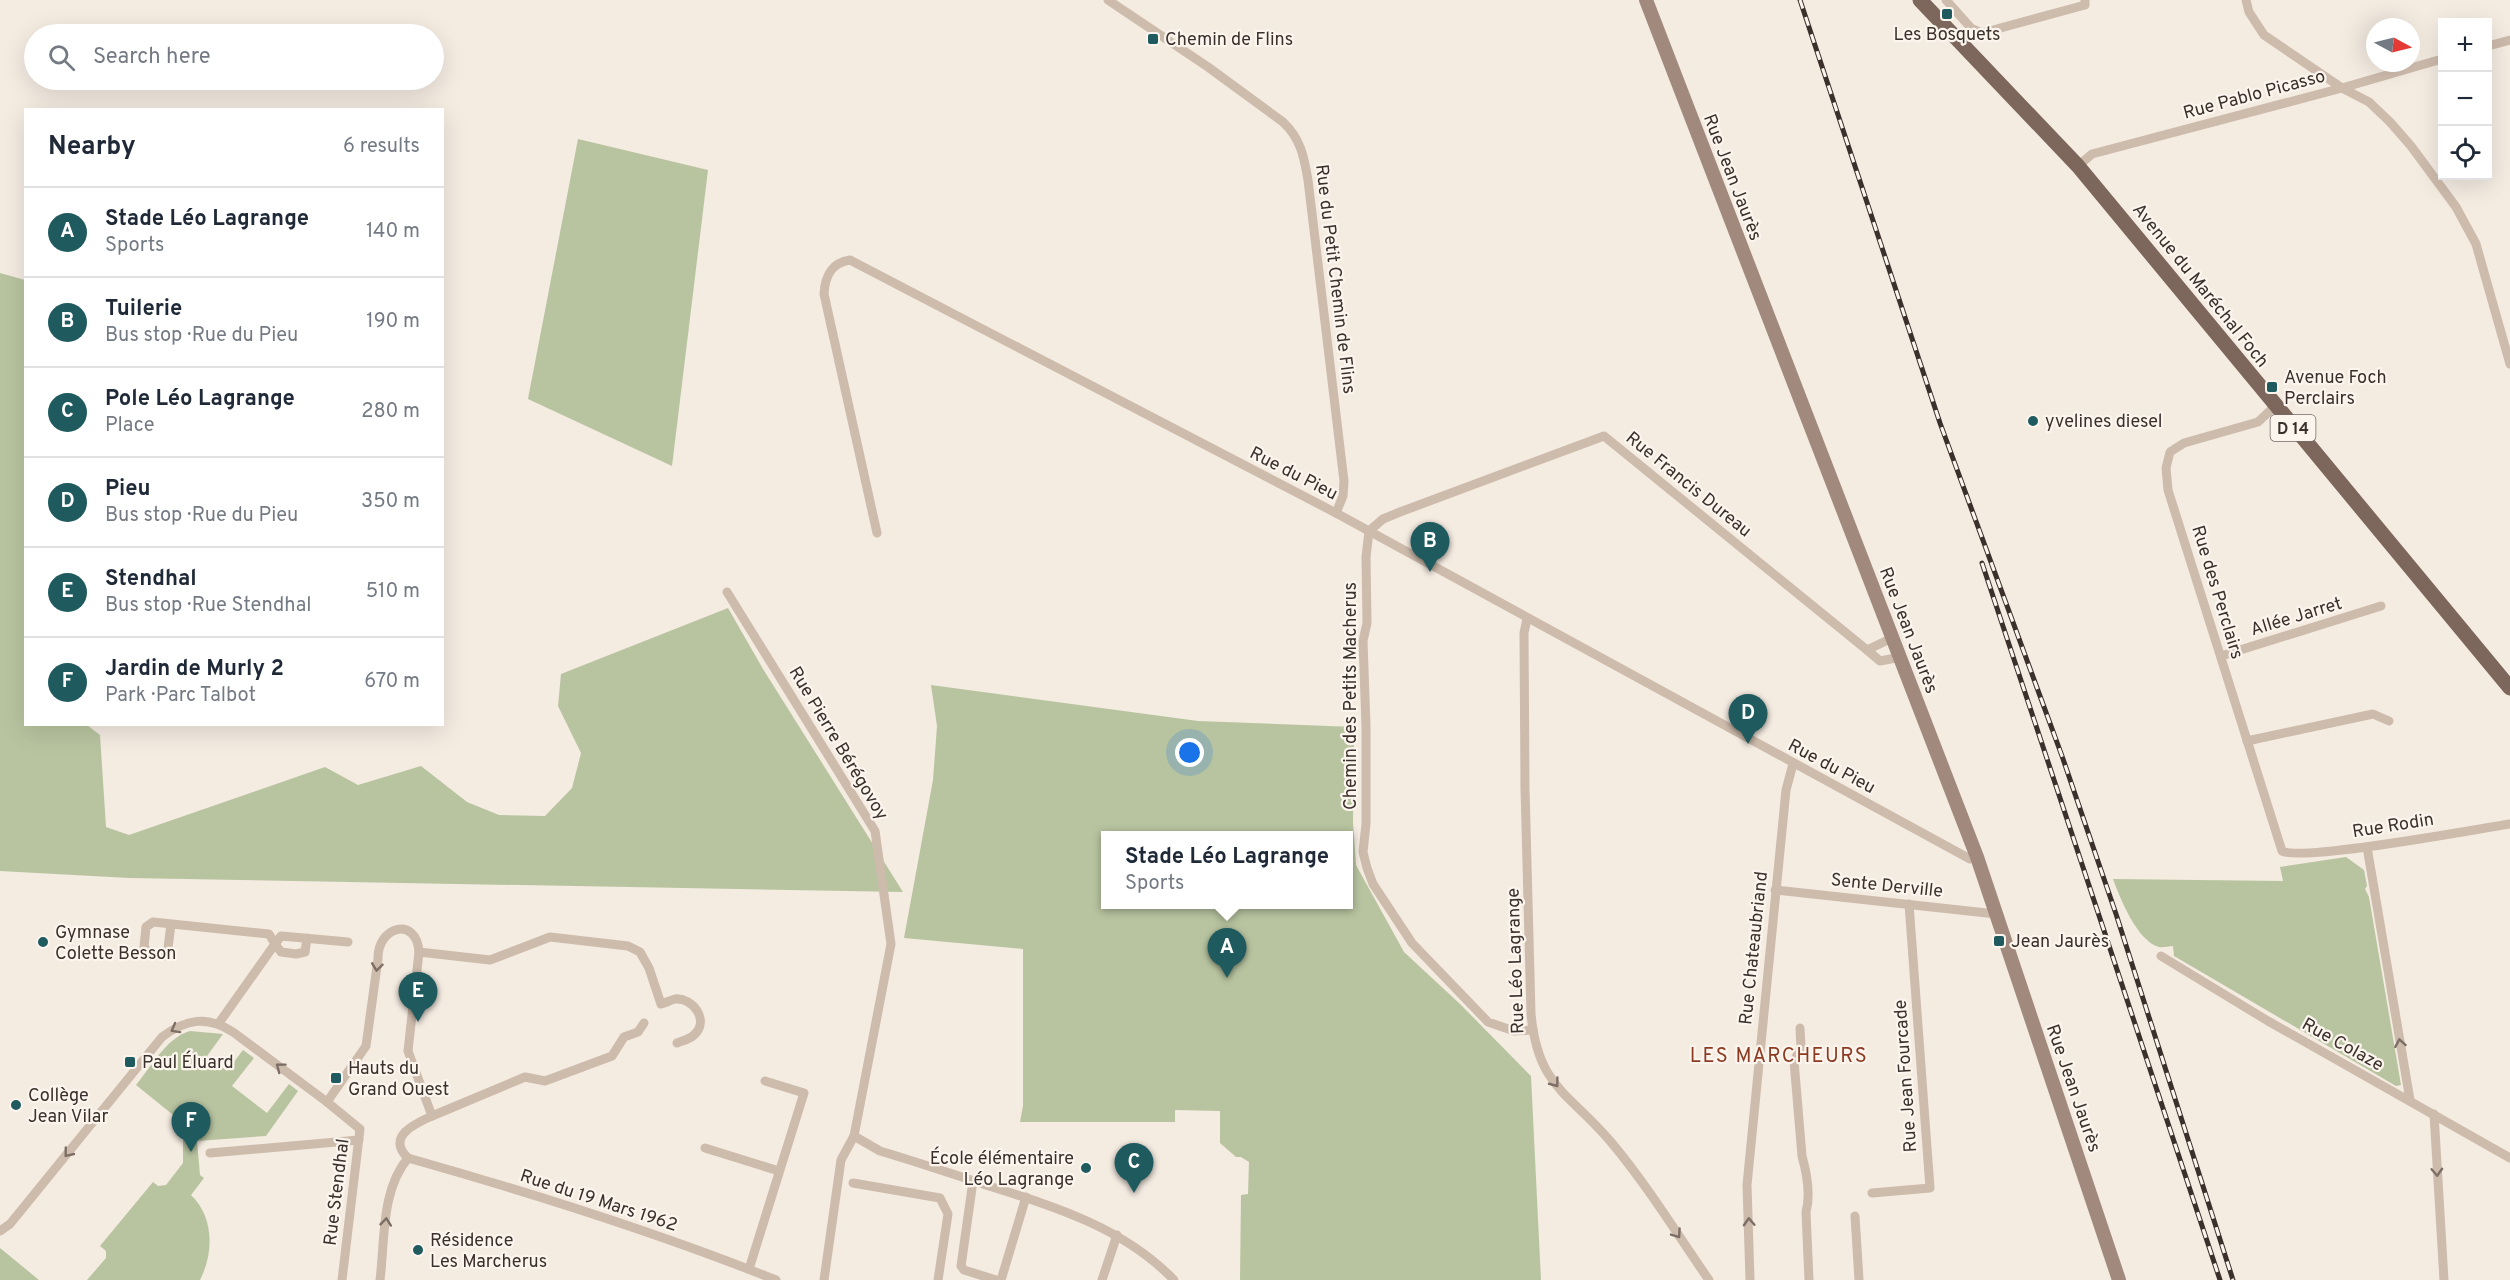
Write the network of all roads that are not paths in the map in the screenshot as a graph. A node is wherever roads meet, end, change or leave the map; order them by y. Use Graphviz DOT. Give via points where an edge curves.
graph roads {
  1 [pos="1108,0"];
  2 [pos="1646,0"];
  3 [pos="1920,0"];
  4 [pos="1946,0"];
  5 [pos="2085,0"];
  6 [pos="2246,0"];
  7 [pos="2510,40"];
  8 [pos="2492,45"];
  9 [pos="2438,60"];
  10 [pos="2342,88"];
  11 [pos="2078,166"];
  12 [pos="2508,347"];
  13 [pos="2510,364"];
  14 [pos="2275,406"];
  15 [pos="1336,513"];
  16 [pos="1369,531"];
  17 [pos="876,533"];
  18 [pos="727,592"];
  19 [pos="2381,606"];
  20 [pos="1527,619"];
  21 [pos="1893,638"];
  22 [pos="1867,650"];
  23 [pos="2221,656"];
  24 [pos="1901,657"];
  25 [pos="2510,688"];
  26 [pos="2389,721"];
  27 [pos="2247,741"];
  28 [pos="1793,764"];
  29 [pos="2510,824"];
  30 [pos="2367,847"];
  31 [pos="2282,851"];
  32 [pos="1977,857"];
  33 [pos="1775,890"];
  34 [pos="1909,904"];
  35 [pos="1996,914"];
  36 [pos="171,924"];
  37 [pos="308,938"];
  38 [pos="348,942"];
  39 [pos="275,944"];
  40 [pos="419,952"];
  41 [pos="2161,956"];
  42 [pos="219,1023"];
  43 [pos="644,1023"];
  44 [pos="1800,1028"];
  45 [pos="1533,1030"];
  46 [pos="677,1043"];
  47 [pos="765,1081"];
  48 [pos="2410,1100"];
  49 [pos="327,1102"];
  50 [pos="2434,1114"];
  51 [pos="432,1116"];
  52 [pos="854,1136"];
  53 [pos="359,1140"];
  54 [pos="705,1148"];
  55 [pos="210,1153"];
  56 [pos="408,1158"];
  57 [pos="2510,1158"];
  58 [pos="779,1171"];
  59 [pos="973,1180"];
  60 [pos="853,1183"];
  61 [pos="1872,1193"];
  62 [pos="1026,1197"];
  63 [pos="1855,1216"];
  64 [pos="0,1231"];
  65 [pos="1117,1235"];
  66 [pos="748,1269"];
  67 [pos="342,1280"];
  68 [pos="380,1280"];
  69 [pos="776,1280"];
  70 [pos="824,1280"];
  71 [pos="938,1280"];
  72 [pos="996,1280"];
  73 [pos="1001,1280"];
  74 [pos="1102,1280"];
  75 [pos="1174,1280"];
  76 [pos="1709,1280"];
  77 [pos="1750,1280"];
  78 [pos="1809,1280"];
  79 [pos="1859,1280"];
  80 [pos="2119,1280"];
  81 [pos="2444,1280"];
  1 -- 15 [label="street, Rue du Petit Chemin de Flins" via="1283,122 1301,146 1344,481"];
  2 -- 21 [label="main road, Rue Jean Jaurès"];
  3 -- 11 [label="main road, Avenue du Maréchal Foch / D 14"];
  4 -- 5 [label="street" via="1971,28 1982,33 2085,5"];
  6 -- 10 [label="street" via="2264,35"];
  7 -- 8 [label="street"];
  9 -- 10 [label="street, Rue Pablo Picasso"];
  10 -- 11 [label="street, Rue Pablo Picasso" via="2092,154"];
  10 -- 12 [label="street" via="2369,102 2403,135 2466,222"];
  11 -- 14 [label="main road, Avenue du Maréchal Foch / D 14"];
  12 -- 13 [label="street"];
  14 -- 23 [label="street, Rue des Perclairs" via="2258,422 2184,443 2170,452 2166,468 2168,490"];
  14 -- 25 [label="main road, Avenue du Maréchal Foch / D 14"];
  15 -- 16 [label="street, Rue du Pieu"];
  15 -- 17 [label="street, Rue du Pieu" via="850,260 829,271 824,294"];
  16 -- 20 [label="street, Rue du Pieu"];
  16 -- 22 [label="street, Rue Francis Dureau" via="1400,512 1604,435"];
  16 -- 45 [label="street, Chemin des Petits Macherus" via="1363,650 1363,852 1367,868 1378,893 1412,943 1488,1022 1514,1031"];
  18 -- 52 [label="street, Rue Pierre Bérégovoy" via="875,831 891,944"];
  19 -- 23 [label="street, Allée Jarret"];
  20 -- 28 [label="street, Rue du Pieu"];
  20 -- 45 [label="street, Rue Léo Lagrange" via="1525,788"];
  21 -- 22 [label="street"];
  21 -- 24 [label="main road, Rue Jean Jaurès"];
  22 -- 24 [label="street, Rue Francis Dureau" via="1880,661"];
  23 -- 27 [label="street, Rue des Perclairs"];
  24 -- 32 [label="main road, Rue Jean Jaurès"];
  26 -- 27 [label="street" via="2373,714"];
  27 -- 31 [label="street, Rue des Perclairs"];
  28 -- 32 [label="street, Rue du Pieu" via="1970,859"];
  28 -- 33 [label="street, Rue Chateaubriand" via="1786,790"];
  29 -- 30 [label="street, Rue Rodin"];
  30 -- 31 [label="street, Rue Rodin" via="2302,854"];
  48 -- 30 [label="street, one-way"];
  32 -- 35 [label="main road, Rue Jean Jaurès"];
  33 -- 34 [label="street, Sente Derville"];
  77 -- 33 [label="street, Rue Chateaubriand, one-way" via="1747,1185"];
  34 -- 35 [label="street, Sente Derville"];
  34 -- 61 [label="street, Rue Jean Fourcade" via="1930,1188"];
  35 -- 80 [label="main road, Rue Jean Jaurès"];
  36 -- 39 [label="street" via="269,934"];
  37 -- 38 [label="street"];
  37 -- 39 [label="street" via="281,936"];
  37 -- 39 [label="street" via="305,952 296,954 281,952"];
  39 -- 42 [label="street"];
  40 -- 46 [label="street" via="490,960 550,937 628,946 640,952 661,1004 687,1000 697,1009 699,1028"];
  40 -- 49 [label="street, one-way" via="412,932 402,929 386,935 378,946 366,1046"];
  40 -- 51 [label="street" via="408,1051"];
  41 -- 48 [label="street, Rue Colaze"];
  49 -- 42 [label="street, one-way"];
  42 -- 64 [label="street, one-way" via="190,1022 162,1037 10,1224"];
  43 -- 51 [label="street" via="638,1032 624,1037 612,1056 544,1081 525,1077"];
  44 -- 78 [label="street" via="1801,1048 1794,1061 1809,1202"];
  45 -- 76 [label="street, Rue Léo Lagrange, one-way" via="1542,1065 1556,1086 1610,1141"];
  47 -- 58 [label="street" via="804,1093"];
  48 -- 50 [label="street, Rue Colaze"];
  49 -- 53 [label="street, Rue Stendhal" via="360,1129"];
  50 -- 57 [label="street, Rue Colaze"];
  50 -- 81 [label="street, one-way"];
  51 -- 56 [label="street" via="411,1125 404,1133 401,1146"];
  52 -- 59 [label="street" via="880,1151"];
  52 -- 70 [label="street, Rue Pierre Bérégovoy" via="841,1160"];
  53 -- 55 [label="street"];
  53 -- 67 [label="street, Rue Stendhal"];
  54 -- 58 [label="street"];
  56 -- 66 [label="street, Rue du 19 Mars 1962" via="493,1182"];
  68 -- 56 [label="street, one-way" via="389,1202 396,1176"];
  58 -- 66 [label="street"];
  59 -- 62 [label="street"];
  59 -- 72 [label="street" via="961,1266"];
  60 -- 71 [label="street" via="940,1198 948,1214"];
  62 -- 65 [label="street" via="1084,1217"];
  62 -- 73 [label="street"];
  63 -- 79 [label="street"];
  65 -- 74 [label="street"];
  65 -- 75 [label="street"];
  66 -- 69 [label="street, Rue du 19 Mars 1962"];
}
